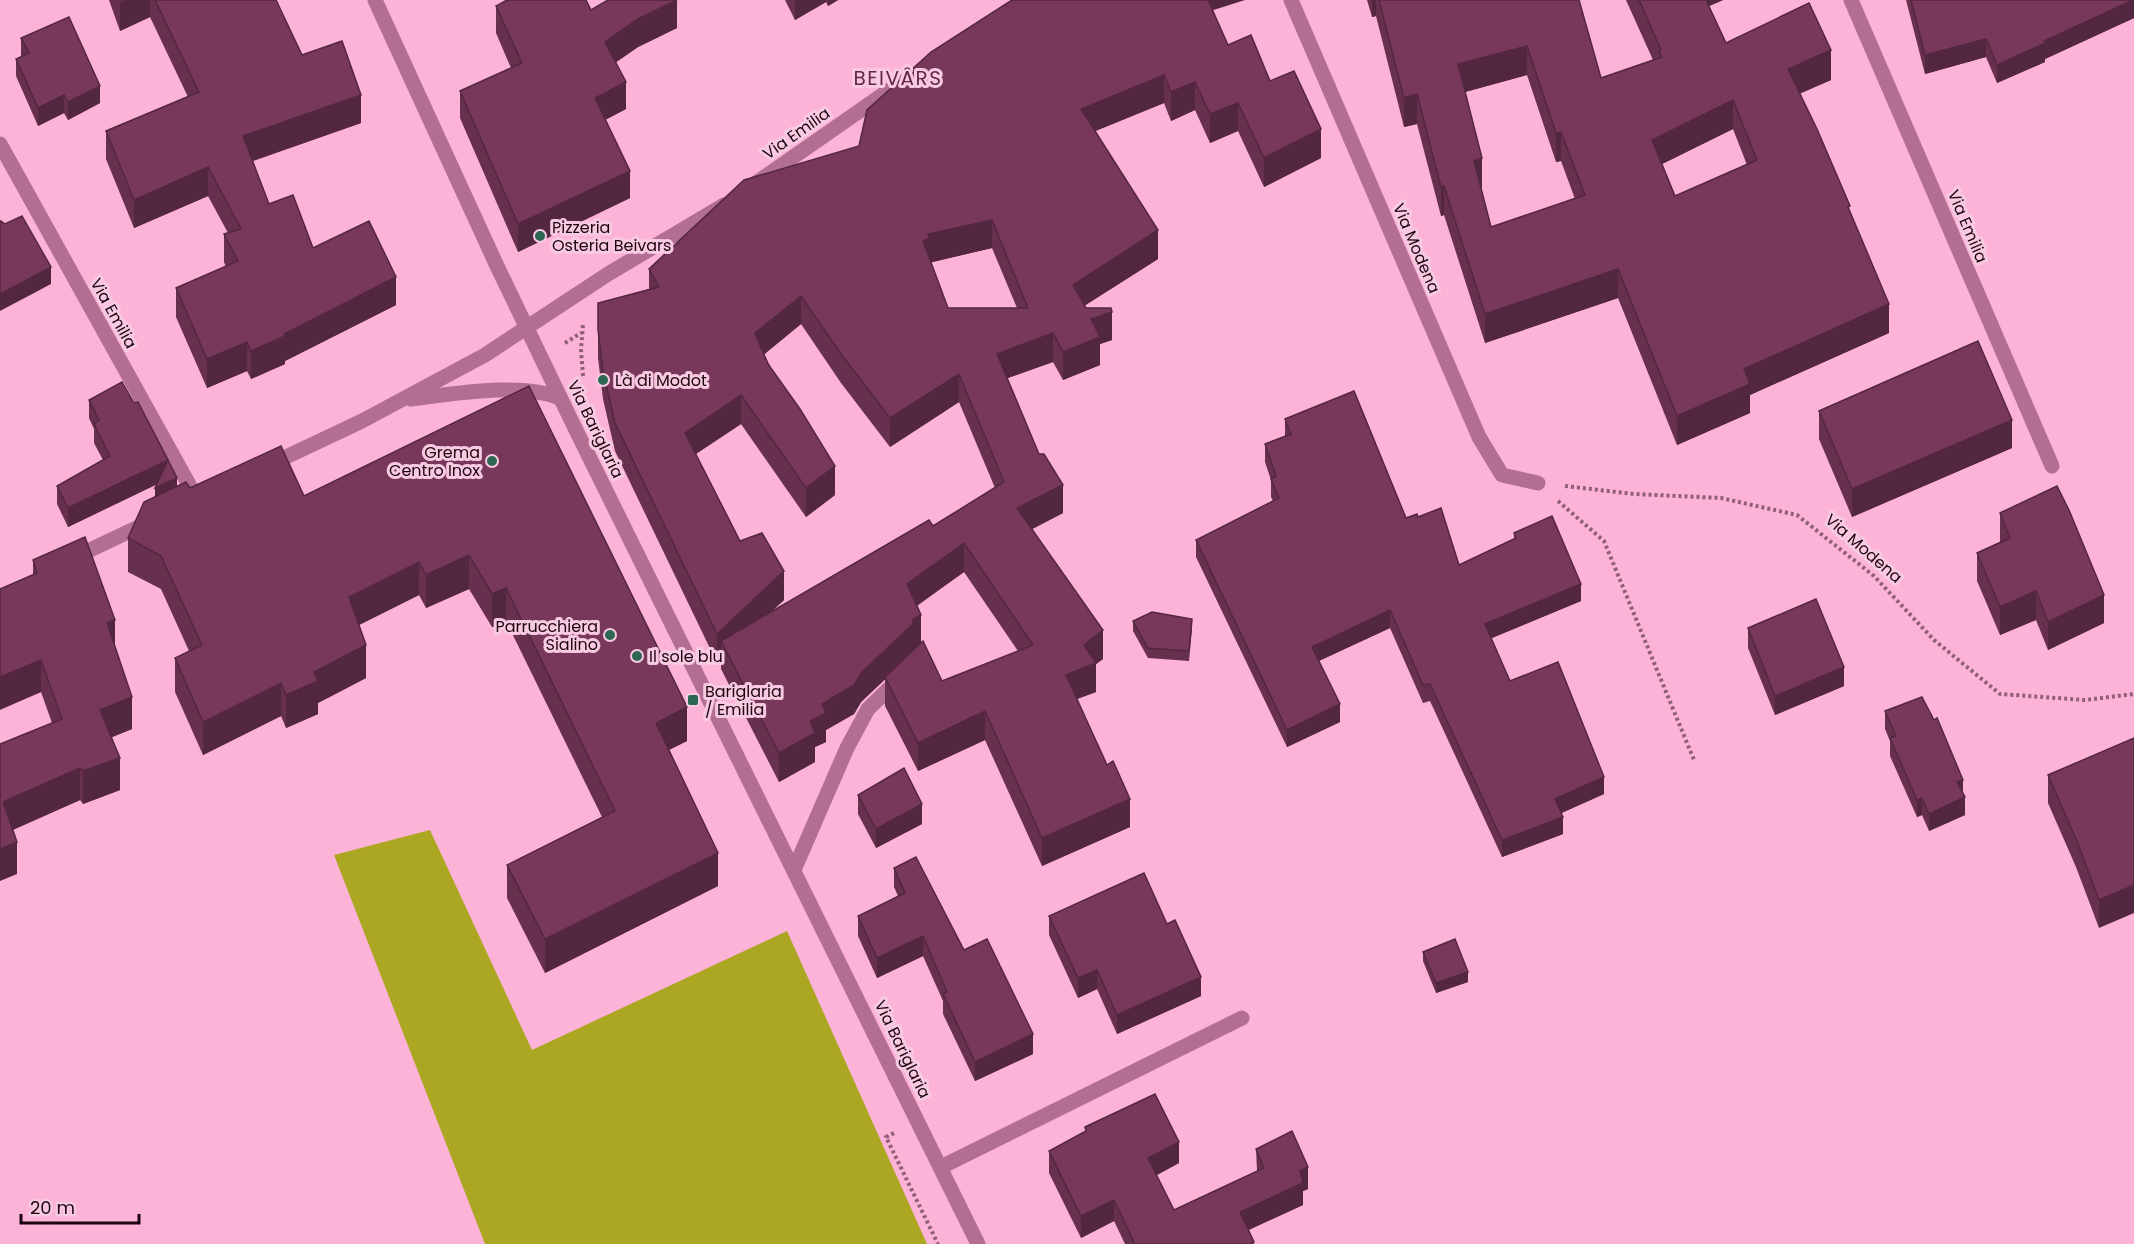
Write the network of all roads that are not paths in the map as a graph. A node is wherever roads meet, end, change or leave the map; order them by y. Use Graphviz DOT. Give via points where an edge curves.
graph roads {
  1 [pos="375,0"];
  2 [pos="1291,0"];
  3 [pos="1851,0"];
  4 [pos="916,72"];
  5 [pos="0,144"];
  6 [pos="526,327"];
  7 [pos="560,398"];
  8 [pos="402,400"];
  9 [pos="2052,466"];
  10 [pos="259,470"];
  11 [pos="1538,483"];
  12 [pos="197,499"];
  13 [pos="166,514"];
  14 [pos="62,563"];
  15 [pos="909,670"];
  16 [pos="794,870"];
  17 [pos="1242,1018"];
  18 [pos="941,1167"];
  19 [pos="978,1244"];
  1 -- 6 [label="street, Via Bariglaria"];
  2 -- 11 [label="street, Via Modena" via="1479,437 1502,475"];
  3 -- 9 [label="street, Via Emilia"];
  4 -- 6 [label="street, Via Emilia" via="740,194"];
  5 -- 12 [label="street, Via Emilia"];
  6 -- 7 [label="street, Via Bariglaria"];
  6 -- 8 [label="street, Via Emilia" via="486,355"];
  7 -- 8 [label="street, Via Emilia" via="517,390"];
  7 -- 16 [label="street, Via Bariglaria"];
  8 -- 10 [label="street, Via Emilia"];
  13 -- 14 [label="street"];
  15 -- 16 [label="street" via="868,709"];
  16 -- 18 [label="street, Via Bariglaria"];
  17 -- 18 [label="street"];
  18 -- 19 [label="street, Via Bariglaria"];
}
